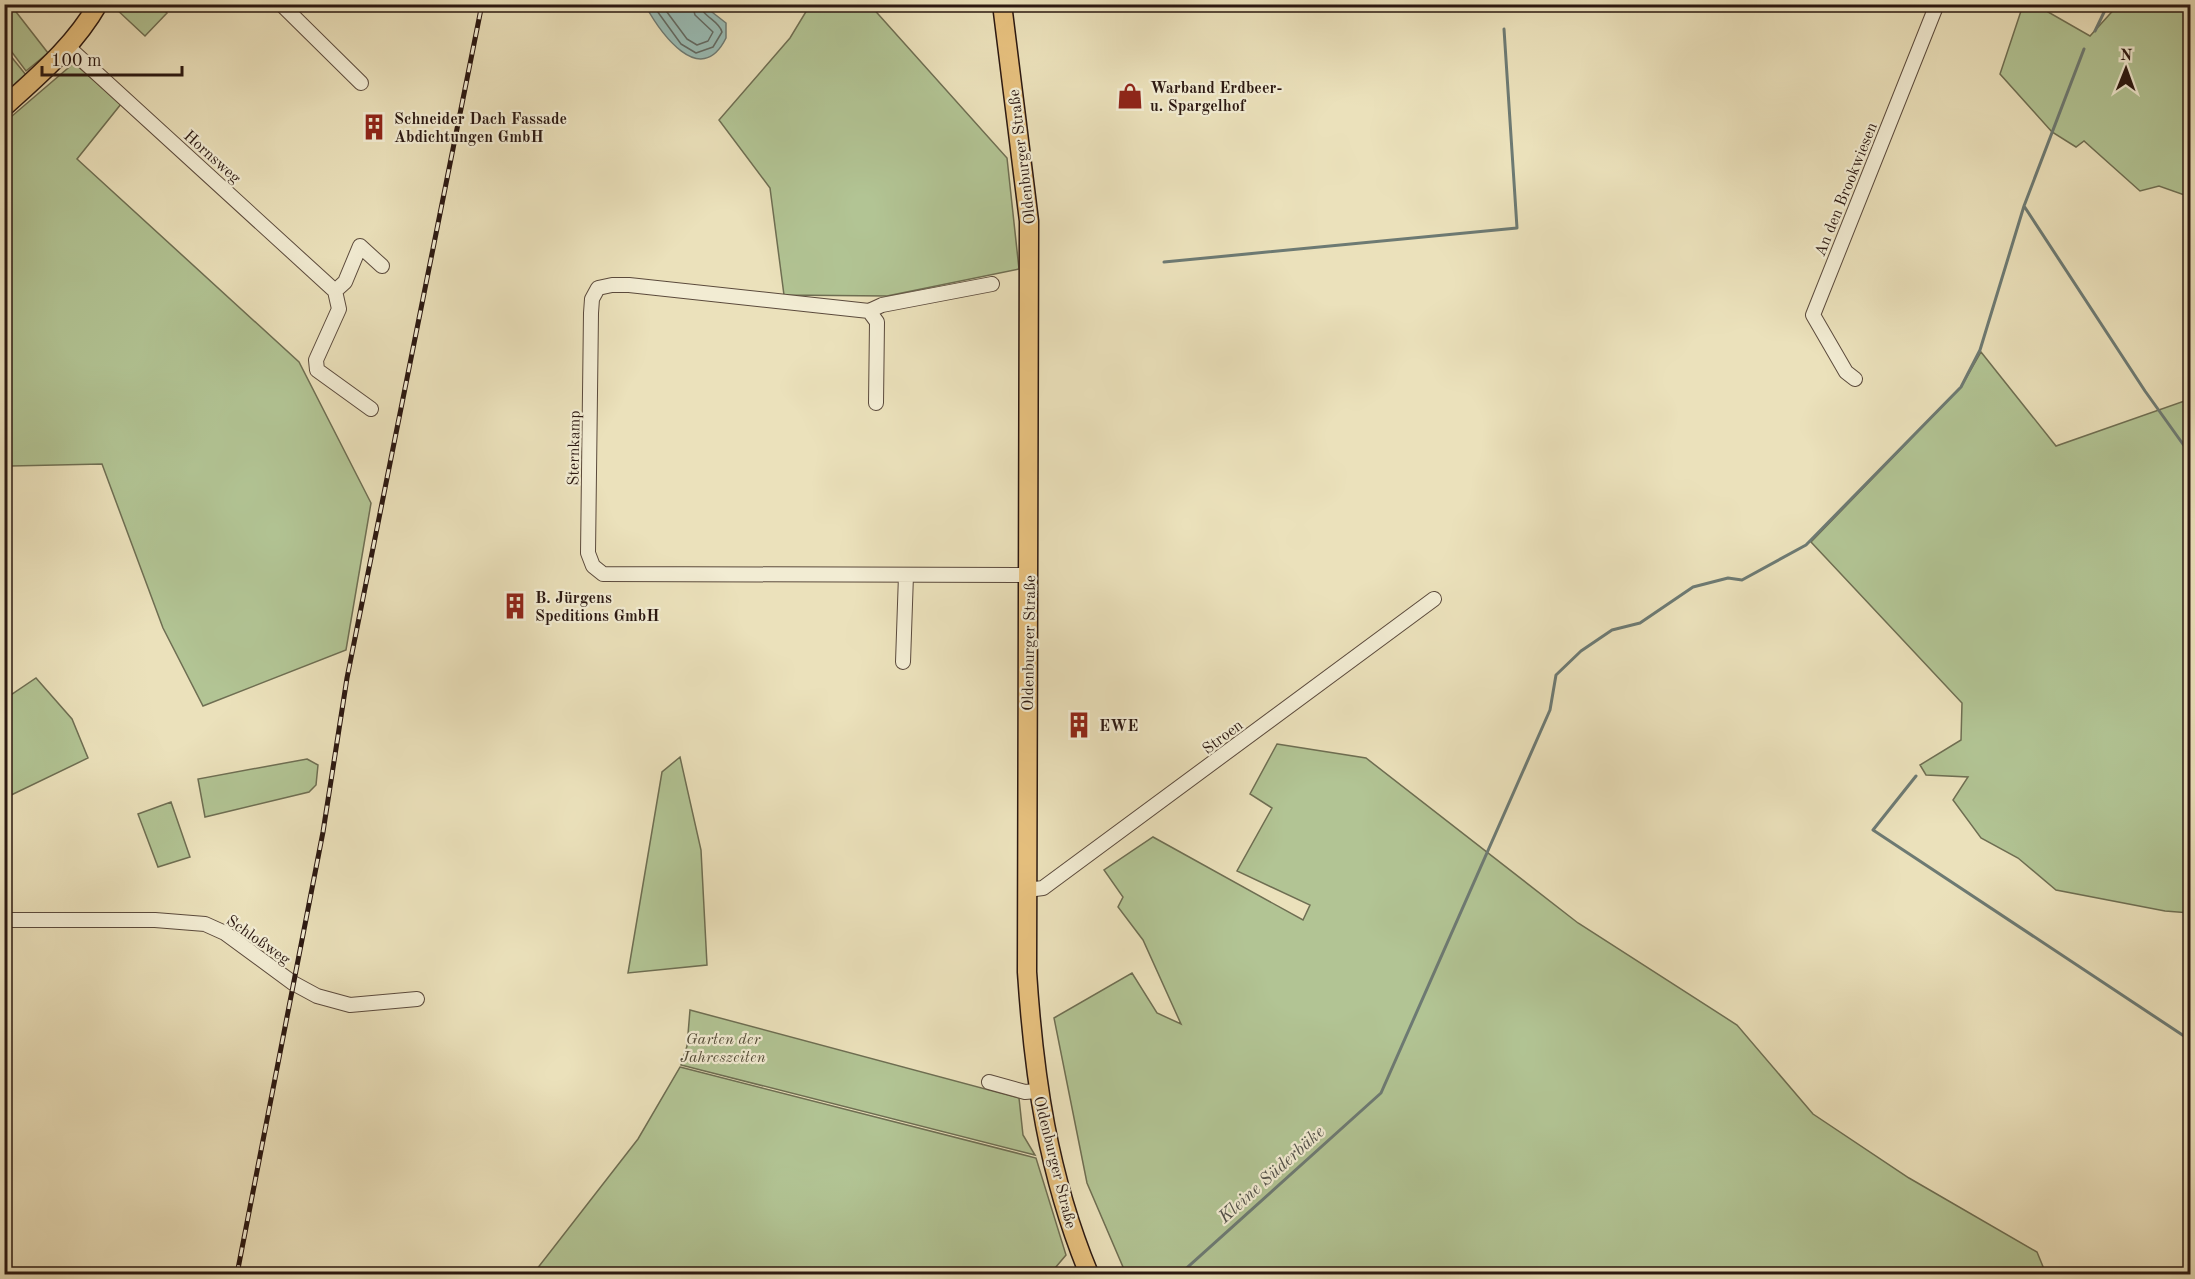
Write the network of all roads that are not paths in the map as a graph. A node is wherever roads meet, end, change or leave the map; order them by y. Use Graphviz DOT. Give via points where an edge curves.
graph roads {
  1 [pos="98,4"];
  2 [pos="281,4"];
  3 [pos="1002,4"];
  4 [pos="1937,4"];
  5 [pos="68,47"];
  6 [pos="361,83"];
  7 [pos="4,107"];
  8 [pos="382,266"];
  9 [pos="992,284"];
  10 [pos="335,291"];
  11 [pos="869,311"];
  12 [pos="1855,379"];
  13 [pos="876,403"];
  14 [pos="371,410"];
  15 [pos="906,575"];
  16 [pos="1029,575"];
  17 [pos="1434,599"];
  18 [pos="903,662"];
  19 [pos="1027,890"];
  20 [pos="4,920"];
  21 [pos="417,999"];
  22 [pos="989,1082"];
  23 [pos="1037,1091"];
  24 [pos="1089,1275"];
  1 -- 5 [label="main road"];
  2 -- 6 [label="street"];
  3 -- 16 [label="main road, Oldenburger Straße" via="1029,220"];
  4 -- 12 [label="street, An den Brookwiesen" via="1813,315 1846,372"];
  5 -- 7 [label="main road"];
  5 -- 10 [label="street, Hornsweg"];
  8 -- 10 [label="street" via="360,246 345,282"];
  9 -- 11 [label="street, Sternkamp" via="882,305"];
  10 -- 14 [label="street" via="339,309 316,360 317,370"];
  11 -- 13 [label="street" via="877,322"];
  11 -- 15 [label="street, Sternkamp" via="629,285 598,288 591,313 588,553 593,566 603,574"];
  15 -- 16 [label="street, Sternkamp"];
  15 -- 18 [label="street"];
  16 -- 19 [label="main road, Oldenburger Straße"];
  17 -- 19 [label="street, Stroen" via="1043,888"];
  19 -- 23 [label="main road, Oldenburger Straße" via="1027,972"];
  20 -- 21 [label="street, Schloßweg" via="155,920 205,924 225,933 292,983 318,996 350,1005"];
  22 -- 23 [label="street" via="1025,1092"];
  23 -- 24 [label="main road, Oldenburger Straße" via="1060,1191"];
}
